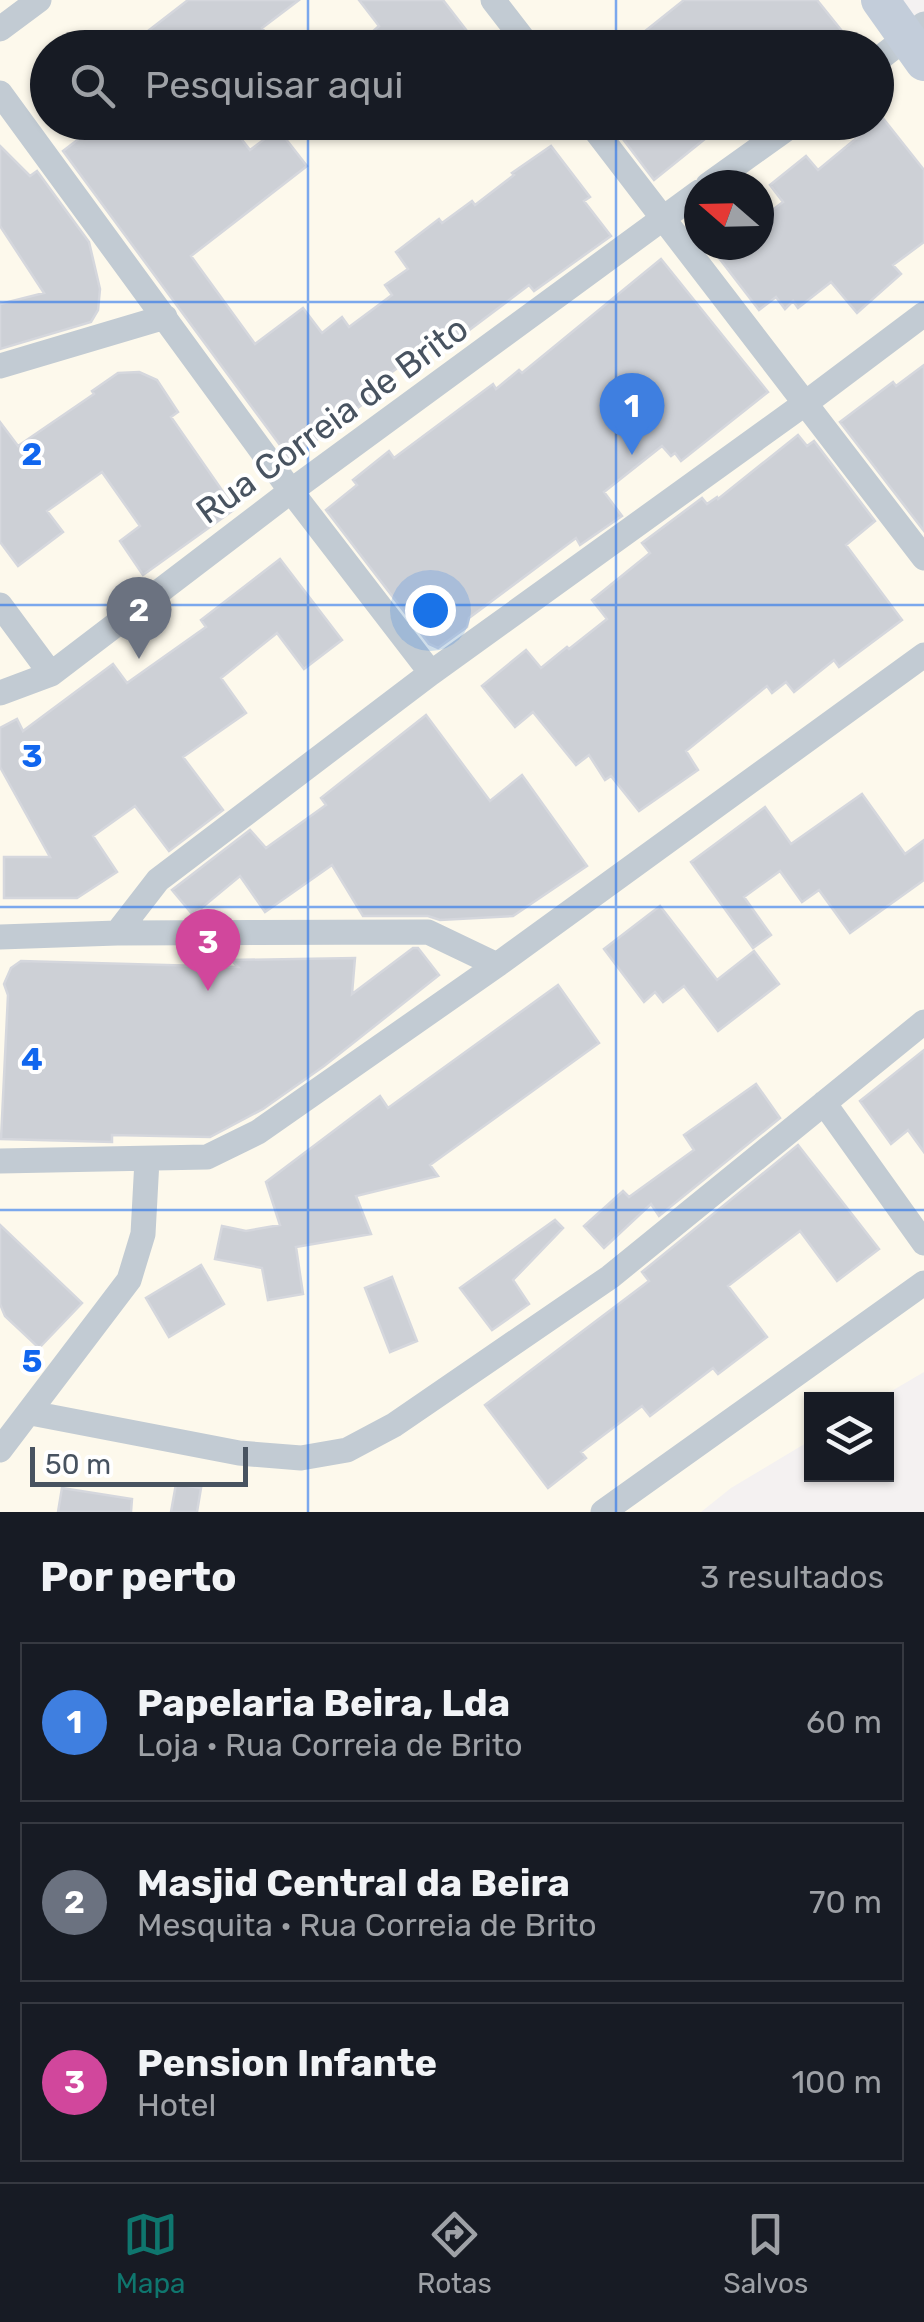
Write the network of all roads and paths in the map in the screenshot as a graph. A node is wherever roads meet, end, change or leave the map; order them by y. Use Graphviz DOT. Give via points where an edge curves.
graph roads {
  1 [pos="40,0"];
  2 [pos="493,0"];
  3 [pos="880,0"];
  4 [pos="0,28"];
  5 [pos="516,30"];
  6 [pos="918,41"];
  7 [pos="894,52"];
  8 [pos="0,93"];
  9 [pos="30,134"];
  10 [pos="35,140"];
  11 [pos="603,140"];
  12 [pos="771,140"];
  13 [pos="729,170"];
  14 [pos="684,205"];
  15 [pos="666,220"];
  16 [pos="924,314"];
  17 [pos="165,317"];
  18 [pos="0,366"];
  19 [pos="807,402"];
  20 [pos="291,491"];
  21 [pos="924,558"];
  22 [pos="0,605"];
  23 [pos="924,655"];
  24 [pos="431,673"];
  25 [pos="51,674"];
  26 [pos="0,693"];
  27 [pos="118,933"];
  28 [pos="0,937"];
  29 [pos="497,965"];
  30 [pos="924,1022"];
  31 [pos="824,1103"];
  32 [pos="0,1160"];
  33 [pos="147,1160"];
  34 [pos="924,1243"];
  35 [pos="924,1283"];
  36 [pos="31,1413"];
  37 [pos="0,1450"];
  38 [pos="602,1512"];
  1 -- 4 [label="street"];
  2 -- 5 [label="street"];
  3 -- 6 [label="street"];
  6 -- 7 [label="street"];
  8 -- 9 [label="street"];
  10 -- 17 [label="street"];
  11 -- 15 [label="street"];
  12 -- 13 [label="street"];
  14 -- 15 [label="street, Rua Correia de Brito"];
  15 -- 19 [label="street"];
  15 -- 20 [label="street, Rua Correia de Brito"];
  16 -- 19 [label="street"];
  17 -- 18 [label="street"];
  17 -- 20 [label="street"];
  19 -- 21 [label="street"];
  19 -- 24 [label="street"];
  20 -- 24 [label="street"];
  20 -- 25 [label="street, Rua Correia de Brito"];
  22 -- 25 [label="street"];
  23 -- 29 [label="street"];
  24 -- 27 [label="street" via="158,880"];
  25 -- 26 [label="street, Rua Correia de Brito"];
  27 -- 28 [label="street"];
  27 -- 29 [label="street" via="428,932"];
  29 -- 33 [label="street" via="258,1132 207,1157"];
  30 -- 31 [label="street"];
  31 -- 34 [label="street"];
  31 -- 36 [label="street" via="610,1278 348,1450 301,1458 238,1453"];
  32 -- 33 [label="street"];
  33 -- 36 [label="street" via="144,1234 129,1280"];
  35 -- 38 [label="street"];
  36 -- 37 [label="street"];
}
